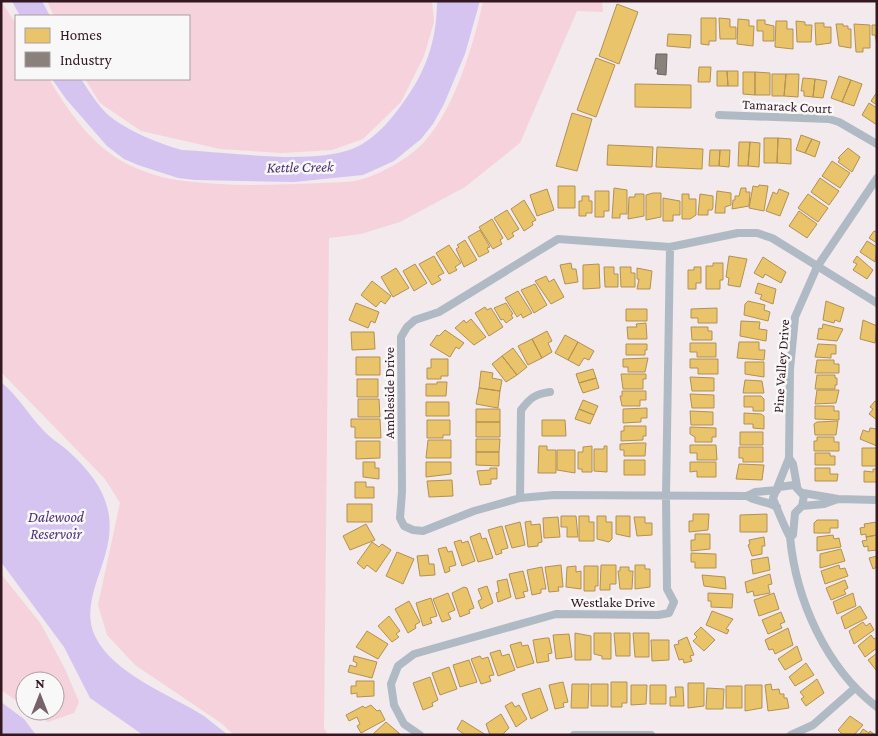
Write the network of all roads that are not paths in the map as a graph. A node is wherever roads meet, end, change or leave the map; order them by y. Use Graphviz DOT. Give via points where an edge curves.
graph roads {
  1 [pos="719,115"];
  2 [pos="877,144"];
  3 [pos="877,178"];
  4 [pos="670,247"];
  5 [pos="817,267"];
  6 [pos="877,303"];
  7 [pos="550,392"];
  8 [pos="789,458"];
  9 [pos="796,486"];
  10 [pos="778,488"];
  11 [pos="803,493"];
  12 [pos="666,496"];
  13 [pos="747,496"];
  14 [pos="520,498"];
  15 [pos="838,499"];
  16 [pos="877,500"];
  17 [pos="802,506"];
  18 [pos="778,509"];
  19 [pos="796,513"];
  20 [pos="790,537"];
  21 [pos="855,688"];
  22 [pos="877,707"];
  23 [pos="420,735"];
  24 [pos="574,735"];
  25 [pos="651,735"];
  26 [pos="791,735"];
  1 -- 2 [label="street, Tamarack Court" via="829,119"];
  3 -- 5 [label="street, Pine Valley Drive"];
  4 -- 5 [label="street, Ambleside Drive" via="738,233 757,233 772,238"];
  4 -- 12 [label="street, Westlake Drive"];
  4 -- 14 [label="street, Ambleside Drive" via="558,239 439,312 415,320 401,337 400,518 404,526 423,531"];
  5 -- 6 [label="street, Ambleside Drive"];
  5 -- 8 [label="street, Pine Valley Drive" via="805,291 794,329"];
  7 -- 14 [label="street" via="529,399 521,410"];
  8 -- 9 [label="street, Pine Valley Drive"];
  8 -- 10 [label="street, Pine Valley Drive"];
  9 -- 10 [label="street" via="786,484"];
  9 -- 11 [label="street"];
  10 -- 13 [label="street, Ambleside Drive"];
  10 -- 18 [label="street, Pine Valley Drive" via="774,498"];
  11 -- 15 [label="street"];
  11 -- 17 [label="street"];
  12 -- 13 [label="street, Ambleside Drive"];
  12 -- 14 [label="street, Ambleside Drive" via="611,494"];
  12 -- 23 [label="street, Westlake Drive" via="667,589 674,602 670,613 556,614 414,654 398,666 391,684 394,706 400,718"];
  13 -- 18 [label="street, Ambleside Drive" via="755,501 768,502"];
  15 -- 16 [label="street"];
  15 -- 17 [label="street"];
  17 -- 19 [label="street, Pine Valley Drive"];
  18 -- 19 [label="street" via="788,514"];
  18 -- 20 [label="street, Pine Valley Drive" via="785,533"];
  19 -- 20 [label="street, Pine Valley Drive"];
  20 -- 21 [label="street, Pine Valley Drive" via="802,598 818,631"];
  21 -- 22 [label="street, Pine Valley Drive"];
  21 -- 26 [label="street" via="814,725"];
  24 -- 25 [label="street"];
}
